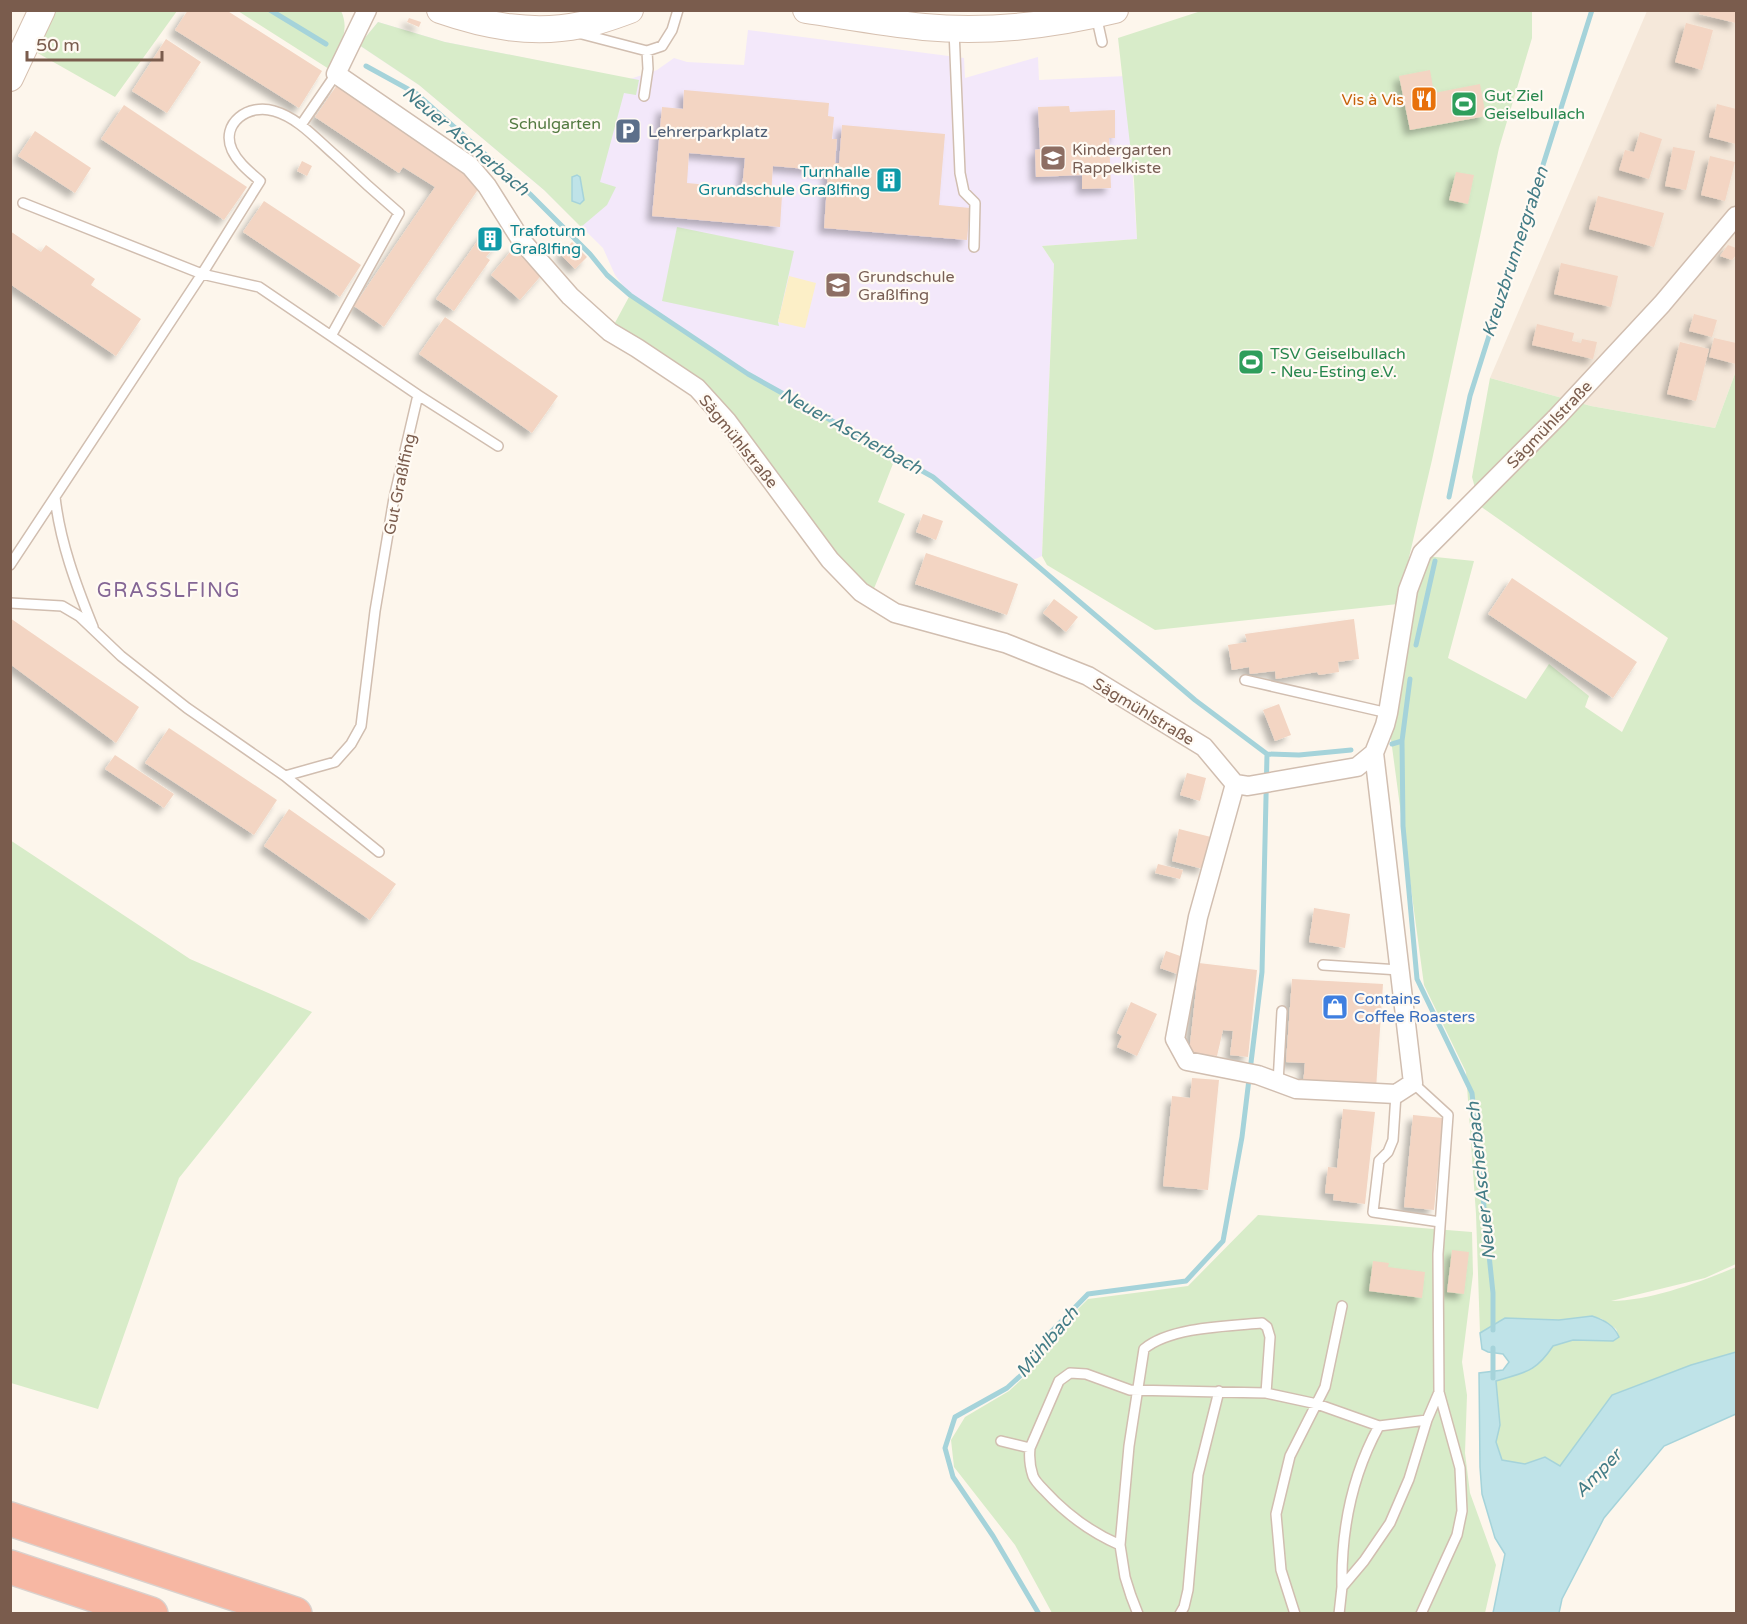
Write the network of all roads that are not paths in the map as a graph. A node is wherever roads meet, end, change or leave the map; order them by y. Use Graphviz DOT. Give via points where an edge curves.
graph roads {
  1 [pos="42,10"];
  2 [pos="368,10"];
  3 [pos="440,10"];
  4 [pos="510,10"];
  5 [pos="630,10"];
  6 [pos="678,10"];
  7 [pos="806,10"];
  8 [pos="1101,12"];
  9 [pos="558,19"];
  10 [pos="954,28"];
  11 [pos="1102,42"];
  12 [pos="647,51"];
  13 [pos="338,70"];
  14 [pos="10,78"];
  15 [pos="644,96"];
  16 [pos="301,125"];
  17 [pos="23,203"];
  18 [pos="1737,216"];
  19 [pos="974,248"];
  20 [pos="202,274"];
  21 [pos="331,336"];
  22 [pos="418,395"];
  23 [pos="498,446"];
  24 [pos="56,496"];
  25 [pos="10,565"];
  26 [pos="10,603"];
  27 [pos="94,629"];
  28 [pos="1245,680"];
  29 [pos="1388,713"];
  30 [pos="1374,753"];
  31 [pos="285,776"];
  32 [pos="1242,785"];
  33 [pos="379,852"];
  34 [pos="1323,965"];
  35 [pos="1399,970"];
  36 [pos="1282,1011"];
  37 [pos="1278,1083"];
  38 [pos="1413,1083"];
  39 [pos="1396,1094"];
  40 [pos="1440,1222"];
  41 [pos="1342,1306"];
  42 [pos="1138,1391"];
  43 [pos="1219,1391"];
  44 [pos="1439,1392"];
  45 [pos="1266,1393"];
  46 [pos="1317,1404"];
  47 [pos="1427,1420"];
  48 [pos="1379,1426"];
  49 [pos="1001,1441"];
  50 [pos="1030,1448"];
  51 [pos="10,1519"];
  52 [pos="1120,1545"];
  53 [pos="10,1567"];
  54 [pos="1342,1587"];
  55 [pos="151,1614"];
  56 [pos="295,1614"];
  57 [pos="1138,1614"];
  58 [pos="1180,1614"];
  59 [pos="1295,1614"];
  60 [pos="1339,1614"];
  61 [pos="1421,1614"];
  1 -- 14 [label="street"];
  2 -- 13 [label="street"];
  3 -- 9 [label="street" via="513,29"];
  4 -- 9 [label="street"];
  5 -- 9 [label="street" via="582,25"];
  6 -- 12 [label="lane" via="662,46"];
  7 -- 10 [label="street"];
  8 -- 10 [label="street" via="1022,26"];
  8 -- 11 [label="lane"];
  9 -- 12 [label="lane"];
  10 -- 19 [label="lane" via="960,173 964,192 975,203"];
  12 -- 15 [label="lane"];
  13 -- 16 [label="lane"];
  13 -- 32 [label="street, Sägmühlstraße" via="470,166 521,240 570,296 610,332 697,388 727,421 830,560 861,592 895,613 1005,643 1088,676 1204,747"];
  16 -- 20 [label="lane" via="274,111 256,109 240,115 232,124 231,148 237,160 260,181"];
  16 -- 21 [label="lane" via="399,213"];
  17 -- 20 [label="lane"];
  18 -- 29 [label="street, Sägmühlstraße" via="1563,410 1422,553 1408,590"];
  20 -- 21 [label="lane" via="259,287"];
  20 -- 24 [label="lane"];
  21 -- 22 [label="lane"];
  22 -- 23 [label="lane"];
  22 -- 31 [label="lane, Gut Graßlfing" via="394,498 361,726 335,762"];
  24 -- 25 [label="lane"];
  24 -- 27 [label="lane" via="68,559"];
  26 -- 27 [label="lane" via="62,606"];
  27 -- 31 [label="lane" via="121,656 187,708"];
  28 -- 29 [label="lane"];
  29 -- 30 [label="street, Sägmühlstraße"];
  30 -- 32 [label="street" via="1357,767"];
  30 -- 35 [label="street, Sägmühlstraße"];
  31 -- 33 [label="lane"];
  32 -- 37 [label="street" via="1198,917 1176,1039 1187,1061"];
  34 -- 35 [label="lane"];
  35 -- 38 [label="street, Sägmühlstraße"];
  36 -- 37 [label="lane"];
  37 -- 39 [label="street" via="1296,1089"];
  38 -- 39 [label="street"];
  38 -- 40 [label="lane" via="1448,1114"];
  39 -- 40 [label="lane" via="1393,1140 1379,1161 1373,1212"];
  40 -- 44 [label="lane"];
  41 -- 46 [label="lane" via="1325,1387"];
  42 -- 43 [label="lane"];
  42 -- 45 [label="lane" via="1144,1349 1151,1343 1219,1326 1262,1323 1270,1337"];
  42 -- 50 [label="lane" via="1071,1373 1059,1381"];
  42 -- 52 [label="lane"];
  43 -- 45 [label="lane"];
  43 -- 58 [label="lane" via="1198,1475 1188,1590"];
  44 -- 47 [label="lane"];
  44 -- 61 [label="lane" via="1460,1468 1462,1511 1457,1535"];
  45 -- 46 [label="lane"];
  46 -- 48 [label="lane"];
  46 -- 59 [label="lane" via="1290,1456 1276,1514 1281,1570"];
  47 -- 48 [label="lane"];
  47 -- 54 [label="lane" via="1409,1479 1390,1523"];
  48 -- 54 [label="lane" via="1357,1474 1348,1507 1341,1555"];
  49 -- 50 [label="lane"];
  50 -- 52 [label="lane" via="1033,1478 1045,1491 1097,1535"];
  51 -- 56 [label="highway"];
  52 -- 57 [label="lane"];
  53 -- 55 [label="highway"];
  54 -- 60 [label="lane"];
}
